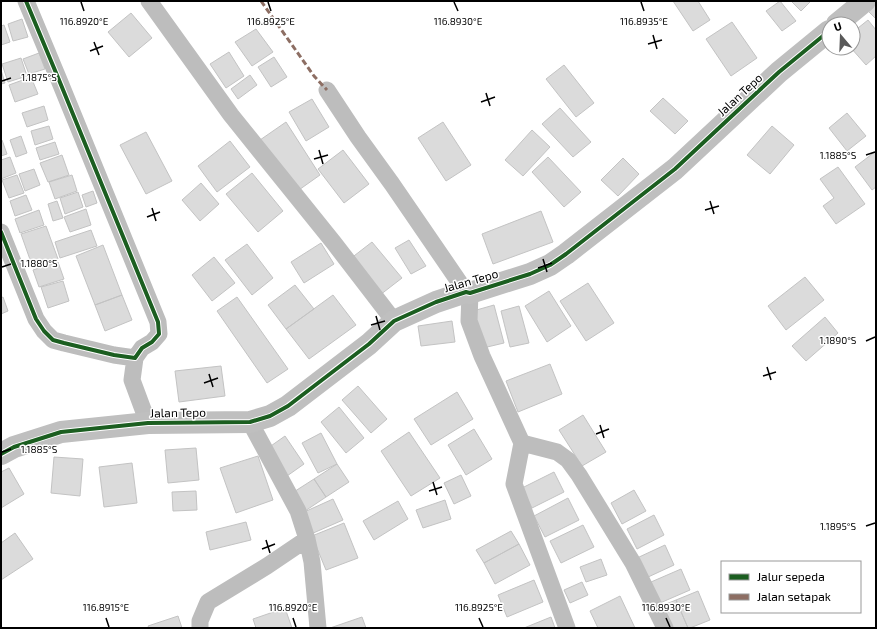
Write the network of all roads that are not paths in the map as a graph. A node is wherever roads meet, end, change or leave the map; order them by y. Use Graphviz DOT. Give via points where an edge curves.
graph roads {
  1 [pos="26,1"];
  2 [pos="149,1"];
  3 [pos="865,1"];
  4 [pos="847,16"];
  5 [pos="821,38"];
  6 [pos="327,90"];
  7 [pos="1,232"];
  8 [pos="468,293"];
  9 [pos="394,321"];
  10 [pos="135,358"];
  11 [pos="250,422"];
  12 [pos="148,424"];
  13 [pos="522,443"];
  14 [pos="1,454"];
  15 [pos="307,539"];
  16 [pos="200,628"];
  17 [pos="318,628"];
  18 [pos="567,628"];
  19 [pos="666,628"];
  1 -- 10 [label="street" via="158,322 159,334 142,348"];
  2 -- 9 [label="street" via="231,115"];
  3 -- 4 [label="street"];
  5 -- 8 [label="street, Jalan Tepo" via="779,72 675,169 566,254 530,274"];
  6 -- 8 [label="street"];
  7 -- 10 [label="street" via="36,319 53,340"];
  8 -- 9 [label="street, Jalan Tepo" via="436,302"];
  8 -- 13 [label="street" via="469,321 482,356"];
  9 -- 11 [label="street, Jalan Tepo" via="369,344 288,406 270,416"];
  10 -- 12 [label="street" via="132,380"];
  11 -- 12 [label="street, Jalan Tepo"];
  11 -- 15 [label="street" via="298,511"];
  12 -- 14 [label="street, Jalan Tepo" via="61,432 14,447"];
  13 -- 18 [label="street" via="514,484"];
  13 -- 19 [label="street" via="557,452 568,460 633,563"];
  15 -- 16 [label="street" via="208,602 200,621"];
  15 -- 17 [label="street" via="312,562"];
}
